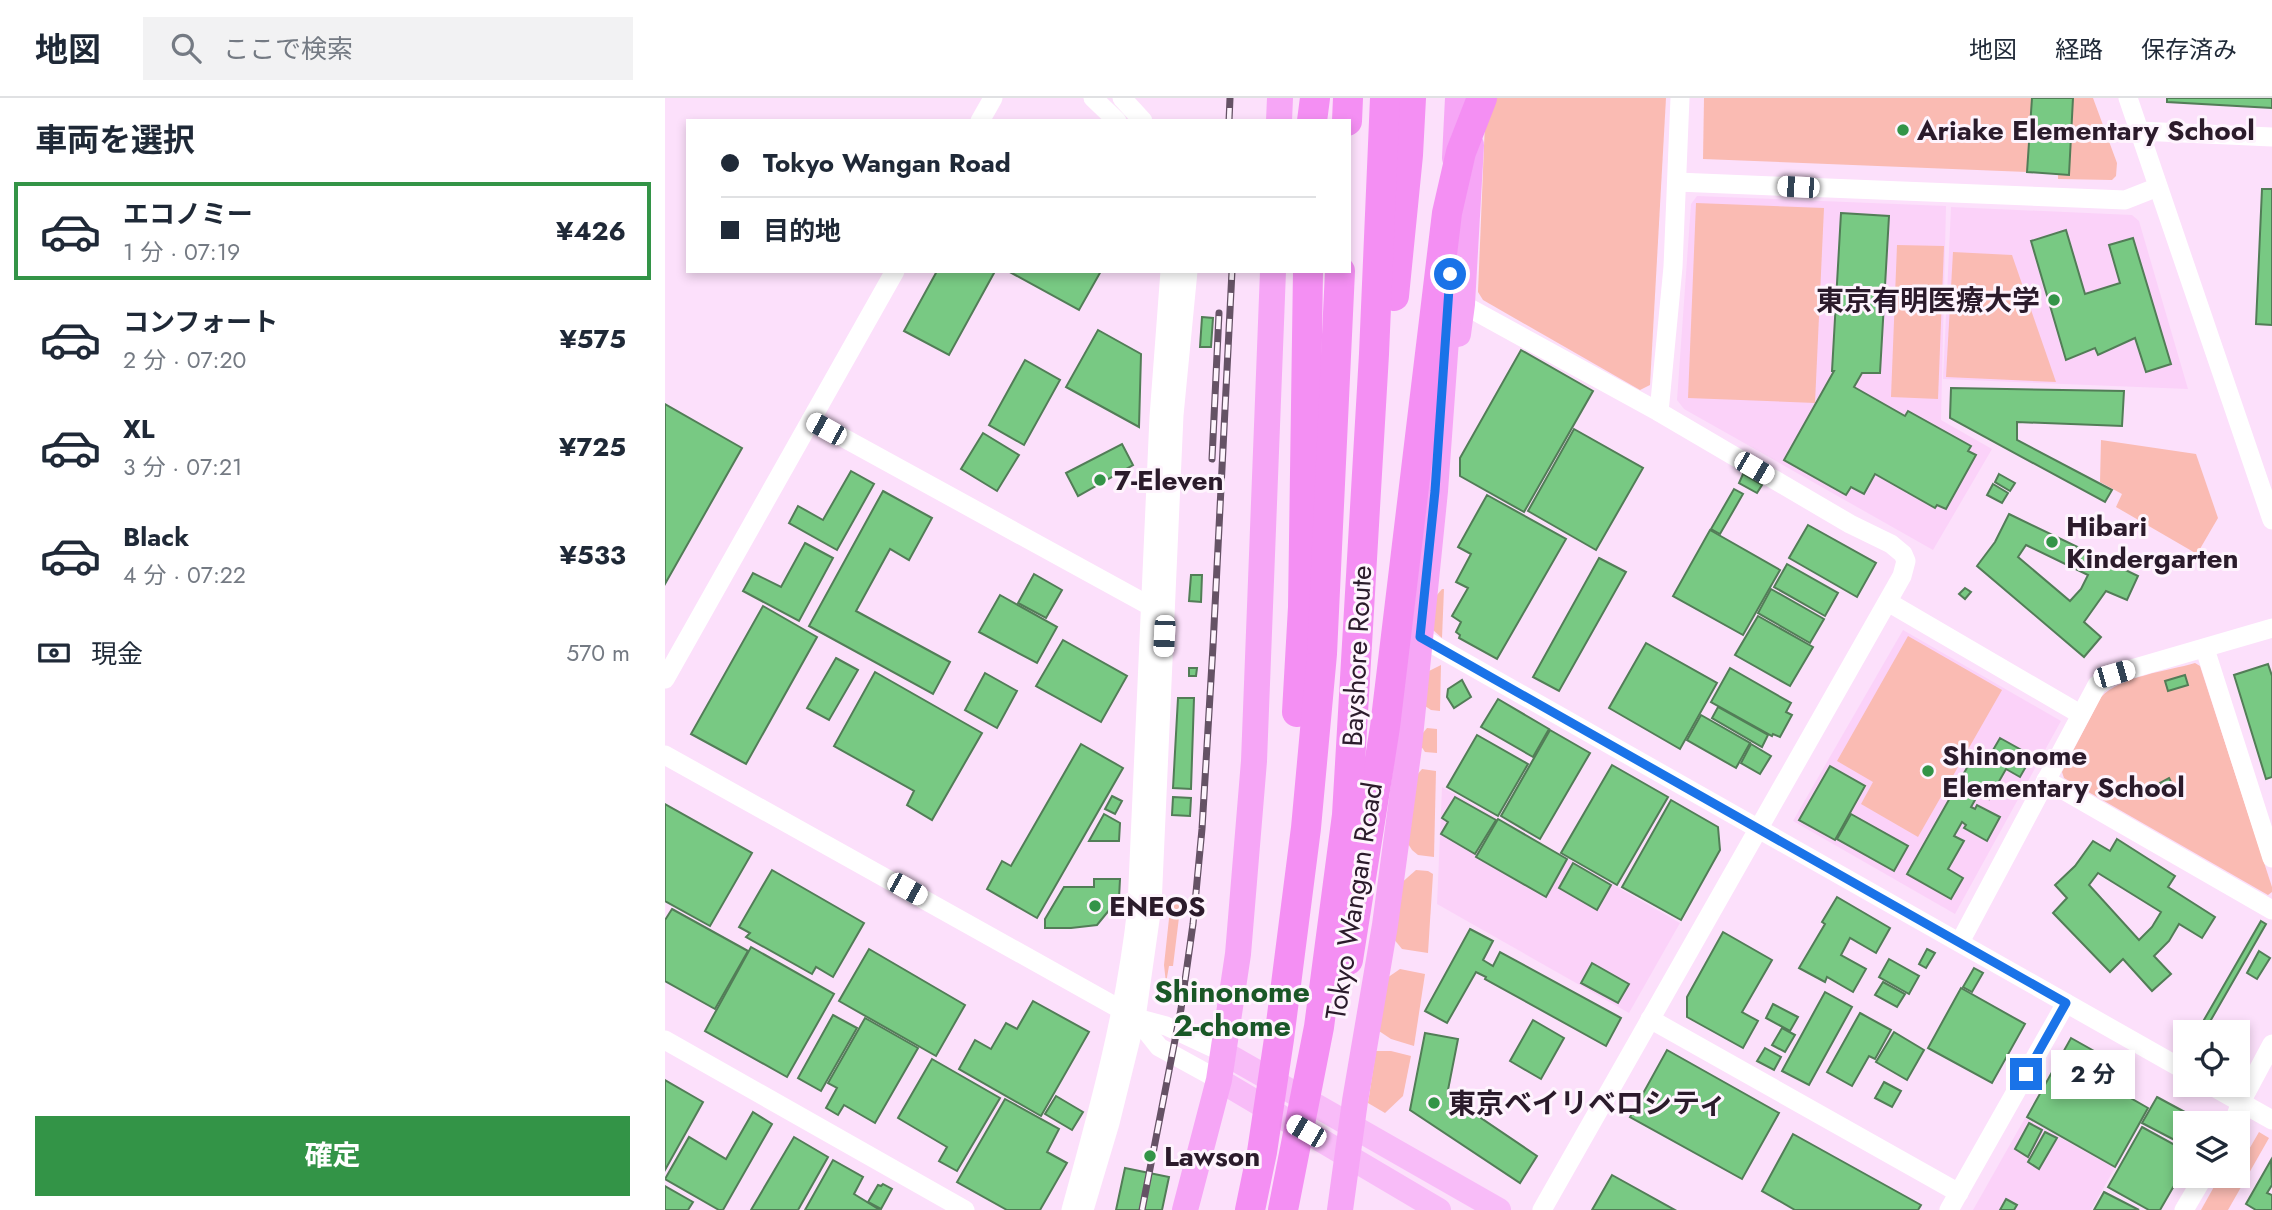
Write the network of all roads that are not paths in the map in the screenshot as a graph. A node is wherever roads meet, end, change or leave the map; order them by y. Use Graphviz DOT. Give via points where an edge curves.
graph roads {
  1 [pos="993,98"];
  2 [pos="1093,98"];
  3 [pos="1122,98"];
  4 [pos="1315,98"];
  5 [pos="1329,98"];
  6 [pos="1348,98"];
  7 [pos="1385,98"];
  8 [pos="1411,98"];
  9 [pos="1458,98"];
  10 [pos="1473,98"];
  11 [pos="1482,98"];
  12 [pos="1681,98"];
  13 [pos="2128,98"];
  14 [pos="981,119"];
  15 [pos="1115,119"];
  16 [pos="1141,119"];
  17 [pos="1312,119"];
  18 [pos="1329,119"];
  19 [pos="1347,119"];
  20 [pos="2139,131"];
  21 [pos="2272,137"];
  22 [pos="1677,182"];
  23 [pos="2158,187"];
  24 [pos="894,273"];
  25 [pos="1170,273"];
  26 [pos="1188,273"];
  27 [pos="1258,273"];
  28 [pos="1273,273"];
  29 [pos="1308,273"];
  30 [pos="1324,273"];
  31 [pos="1340,273"];
  32 [pos="1462,304"];
  33 [pos="1659,412"];
  34 [pos="811,420"];
  35 [pos="1266,459"];
  36 [pos="1435,491"];
  37 [pos="2272,520"];
  38 [pos="1888,602"];
  39 [pos="1150,606"];
  40 [pos="2272,628"];
  41 [pos="1420,637"];
  42 [pos="2205,649"];
  43 [pos="1322,654"];
  44 [pos="1357,658"];
  45 [pos="665,679"];
  46 [pos="2080,714"];
  47 [pos="665,755"];
  48 [pos="2046,780"];
  49 [pos="1757,829"];
  50 [pos="2272,858"];
  51 [pos="2272,910"];
  52 [pos="1960,942"];
  53 [pos="2066,1003"];
  54 [pos="1130,1013"];
  55 [pos="1650,1020"];
  56 [pos="665,1040"];
  57 [pos="2272,1044"];
  58 [pos="1224,1052"];
  59 [pos="2173,1064"];
  60 [pos="1312,1071"];
  61 [pos="1219,1080"];
  62 [pos="2232,1097"];
  63 [pos="2241,1102"];
  64 [pos="2238,1111"];
  65 [pos="2272,1120"];
  66 [pos="1352,1127"];
  67 [pos="1262,1152"];
  68 [pos="1349,1157"];
  69 [pos="2196,1188"];
  70 [pos="1959,1193"];
  71 [pos="965,1210"];
  72 [pos="1071,1210"];
  73 [pos="1084,1210"];
  74 [pos="1185,1210"];
  75 [pos="1250,1210"];
  76 [pos="1283,1210"];
  77 [pos="1340,1210"];
  78 [pos="1439,1210"];
  79 [pos="1499,1210"];
  80 [pos="1542,1210"];
  81 [pos="1949,1210"];
  82 [pos="2184,1210"];
  1 -- 14 [label="street"];
  2 -- 15 [label="street"];
  3 -- 16 [label="street"];
  4 -- 17 [label="highway"];
  5 -- 18 [label="highway"];
  6 -- 19 [label="highway"];
  7 -- 44 [label="highway, Bayshore Route"];
  8 -- 44 [label="highway" via="1366,614"];
  9 -- 36 [label="highway, Tokyo Wangan Road"];
  10 -- 32 [label="highway"];
  11 -- 60 [label="highway" via="1461,152 1447,213 1387,714 1351,952"];
  12 -- 22 [label="street"];
  13 -- 20 [label="street"];
  20 -- 21 [label="street"];
  20 -- 23 [label="street"];
  22 -- 23 [label="street" via="2125,200"];
  22 -- 33 [label="street"];
  23 -- 37 [label="street"];
  24 -- 34 [label="street"];
  25 -- 39 [label="street"];
  26 -- 54 [label="street" via="1174,415 1152,906"];
  27 -- 35 [label="highway" via="1255,402"];
  28 -- 35 [label="highway"];
  29 -- 67 [label="highway" via="1303,607 1287,824 1262,1037"];
  30 -- 43 [label="highway"];
  31 -- 43 [label="highway, Bayshore Route"];
  32 -- 33 [label="street"];
  32 -- 36 [label="highway"];
  33 -- 38 [label="street" via="1891,544 1906,561"];
  34 -- 39 [label="street"];
  34 -- 45 [label="street"];
  35 -- 58 [label="highway" via="1249,828"];
  36 -- 41 [label="highway, Tokyo Wangan Road"];
  38 -- 46 [label="street"];
  38 -- 49 [label="street"];
  39 -- 54 [label="street"];
  40 -- 42 [label="street"];
  41 -- 49 [label="street"];
  41 -- 66 [label="highway, Tokyo Wangan Road" via="1389,900"];
  42 -- 46 [label="street" via="2108,677 2097,685"];
  42 -- 50 [label="street"];
  43 -- 67 [label="highway, Bayshore Route" via="1305,828"];
  44 -- 60 [label="highway, Bayshore Route" via="1347,815"];
  46 -- 48 [label="street"];
  47 -- 54 [label="street"];
  48 -- 51 [label="street"];
  48 -- 52 [label="street"];
  49 -- 52 [label="street"];
  49 -- 55 [label="street"];
  52 -- 53 [label="street"];
  53 -- 59 [label="street"];
  53 -- 70 [label="street"];
  54 -- 58 [label="street"];
  54 -- 61 [label="street" via="1159,1047"];
  54 -- 72 [label="street"];
  54 -- 73 [label="street" via="1110,1123"];
  55 -- 70 [label="street"];
  55 -- 80 [label="street"];
  56 -- 71 [label="street"];
  57 -- 63 [label="street"];
  58 -- 61 [label="highway"];
  58 -- 66 [label="main road"];
  60 -- 76 [label="highway, Bayshore Route"];
  61 -- 68 [label="main road"];
  61 -- 74 [label="highway"];
  62 -- 63 [label="street"];
  63 -- 64 [label="street"];
  63 -- 65 [label="street"];
  66 -- 68 [label="highway, Tokyo Wangan Road"];
  66 -- 79 [label="main road"];
  67 -- 75 [label="highway, Bayshore Route"];
  68 -- 77 [label="highway, Tokyo Wangan Road"];
  68 -- 78 [label="main road"];
  69 -- 82 [label="street"];
  70 -- 81 [label="street"];
}
